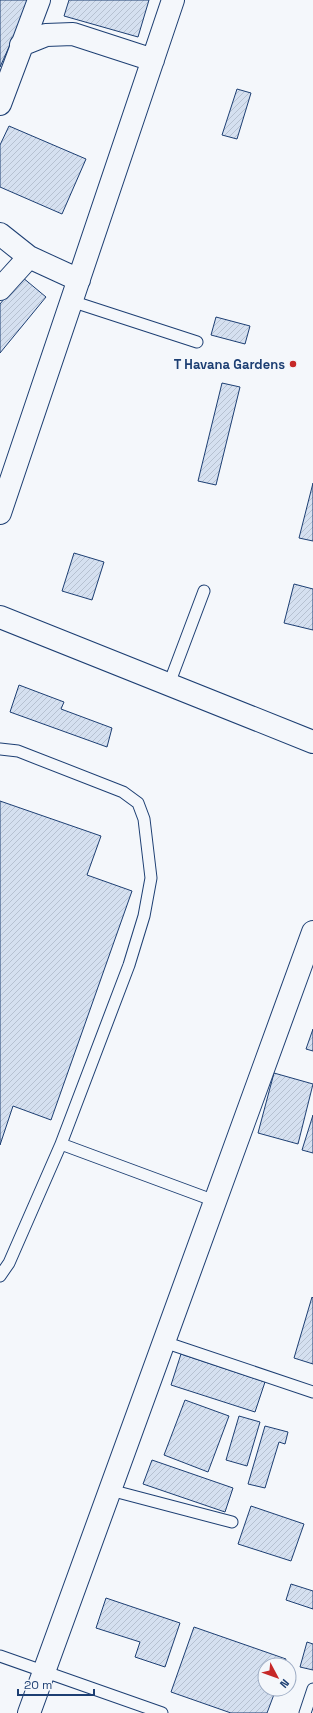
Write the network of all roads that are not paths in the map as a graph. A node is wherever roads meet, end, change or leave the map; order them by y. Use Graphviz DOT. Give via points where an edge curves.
graph roads {
  1 [pos="39,0"];
  2 [pos="173,0"];
  3 [pos="21,45"];
  4 [pos="153,60"];
  5 [pos="0,104"];
  6 [pos="0,234"];
  7 [pos="29,257"];
  8 [pos="79,280"];
  9 [pos="0,290"];
  10 [pos="71,302"];
  11 [pos="197,342"];
  12 [pos="0,513"];
  13 [pos="204,590"];
  14 [pos="0,617"];
  15 [pos="169,684"];
  16 [pos="313,742"];
  17 [pos="0,749"];
  18 [pos="313,932"];
  19 [pos="61,1144"];
  20 [pos="215,1201"];
  21 [pos="0,1276"];
  22 [pos="164,1342"];
  23 [pos="313,1392"];
  24 [pos="110,1490"];
  25 [pos="232,1522"];
  26 [pos="0,1656"];
  27 [pos="44,1671"];
  28 [pos="313,1689"];
  29 [pos="29,1713"];
  30 [pos="162,1713"];
  31 [pos="305,1713"];
  1 -- 3 [label="street"];
  2 -- 4 [label="street"];
  3 -- 4 [label="street" via="46,35 73,34"];
  3 -- 5 [label="street"];
  4 -- 8 [label="street"];
  6 -- 7 [label="street"];
  7 -- 8 [label="street"];
  7 -- 9 [label="street"];
  8 -- 10 [label="street"];
  10 -- 11 [label="lane"];
  10 -- 12 [label="street"];
  13 -- 15 [label="lane"];
  14 -- 15 [label="street"];
  15 -- 16 [label="street"];
  17 -- 19 [label="lane" via="18,751 123,792 138,803 144,819 151,878 144,916 129,965"];
  18 -- 20 [label="street"];
  19 -- 20 [label="lane"];
  19 -- 21 [label="lane" via="10,1263"];
  20 -- 22 [label="street"];
  22 -- 23 [label="lane"];
  22 -- 24 [label="street"];
  24 -- 25 [label="lane"];
  24 -- 27 [label="street"];
  26 -- 27 [label="lane"];
  27 -- 29 [label="street"];
  27 -- 30 [label="lane"];
  28 -- 31 [label="lane"];
}
